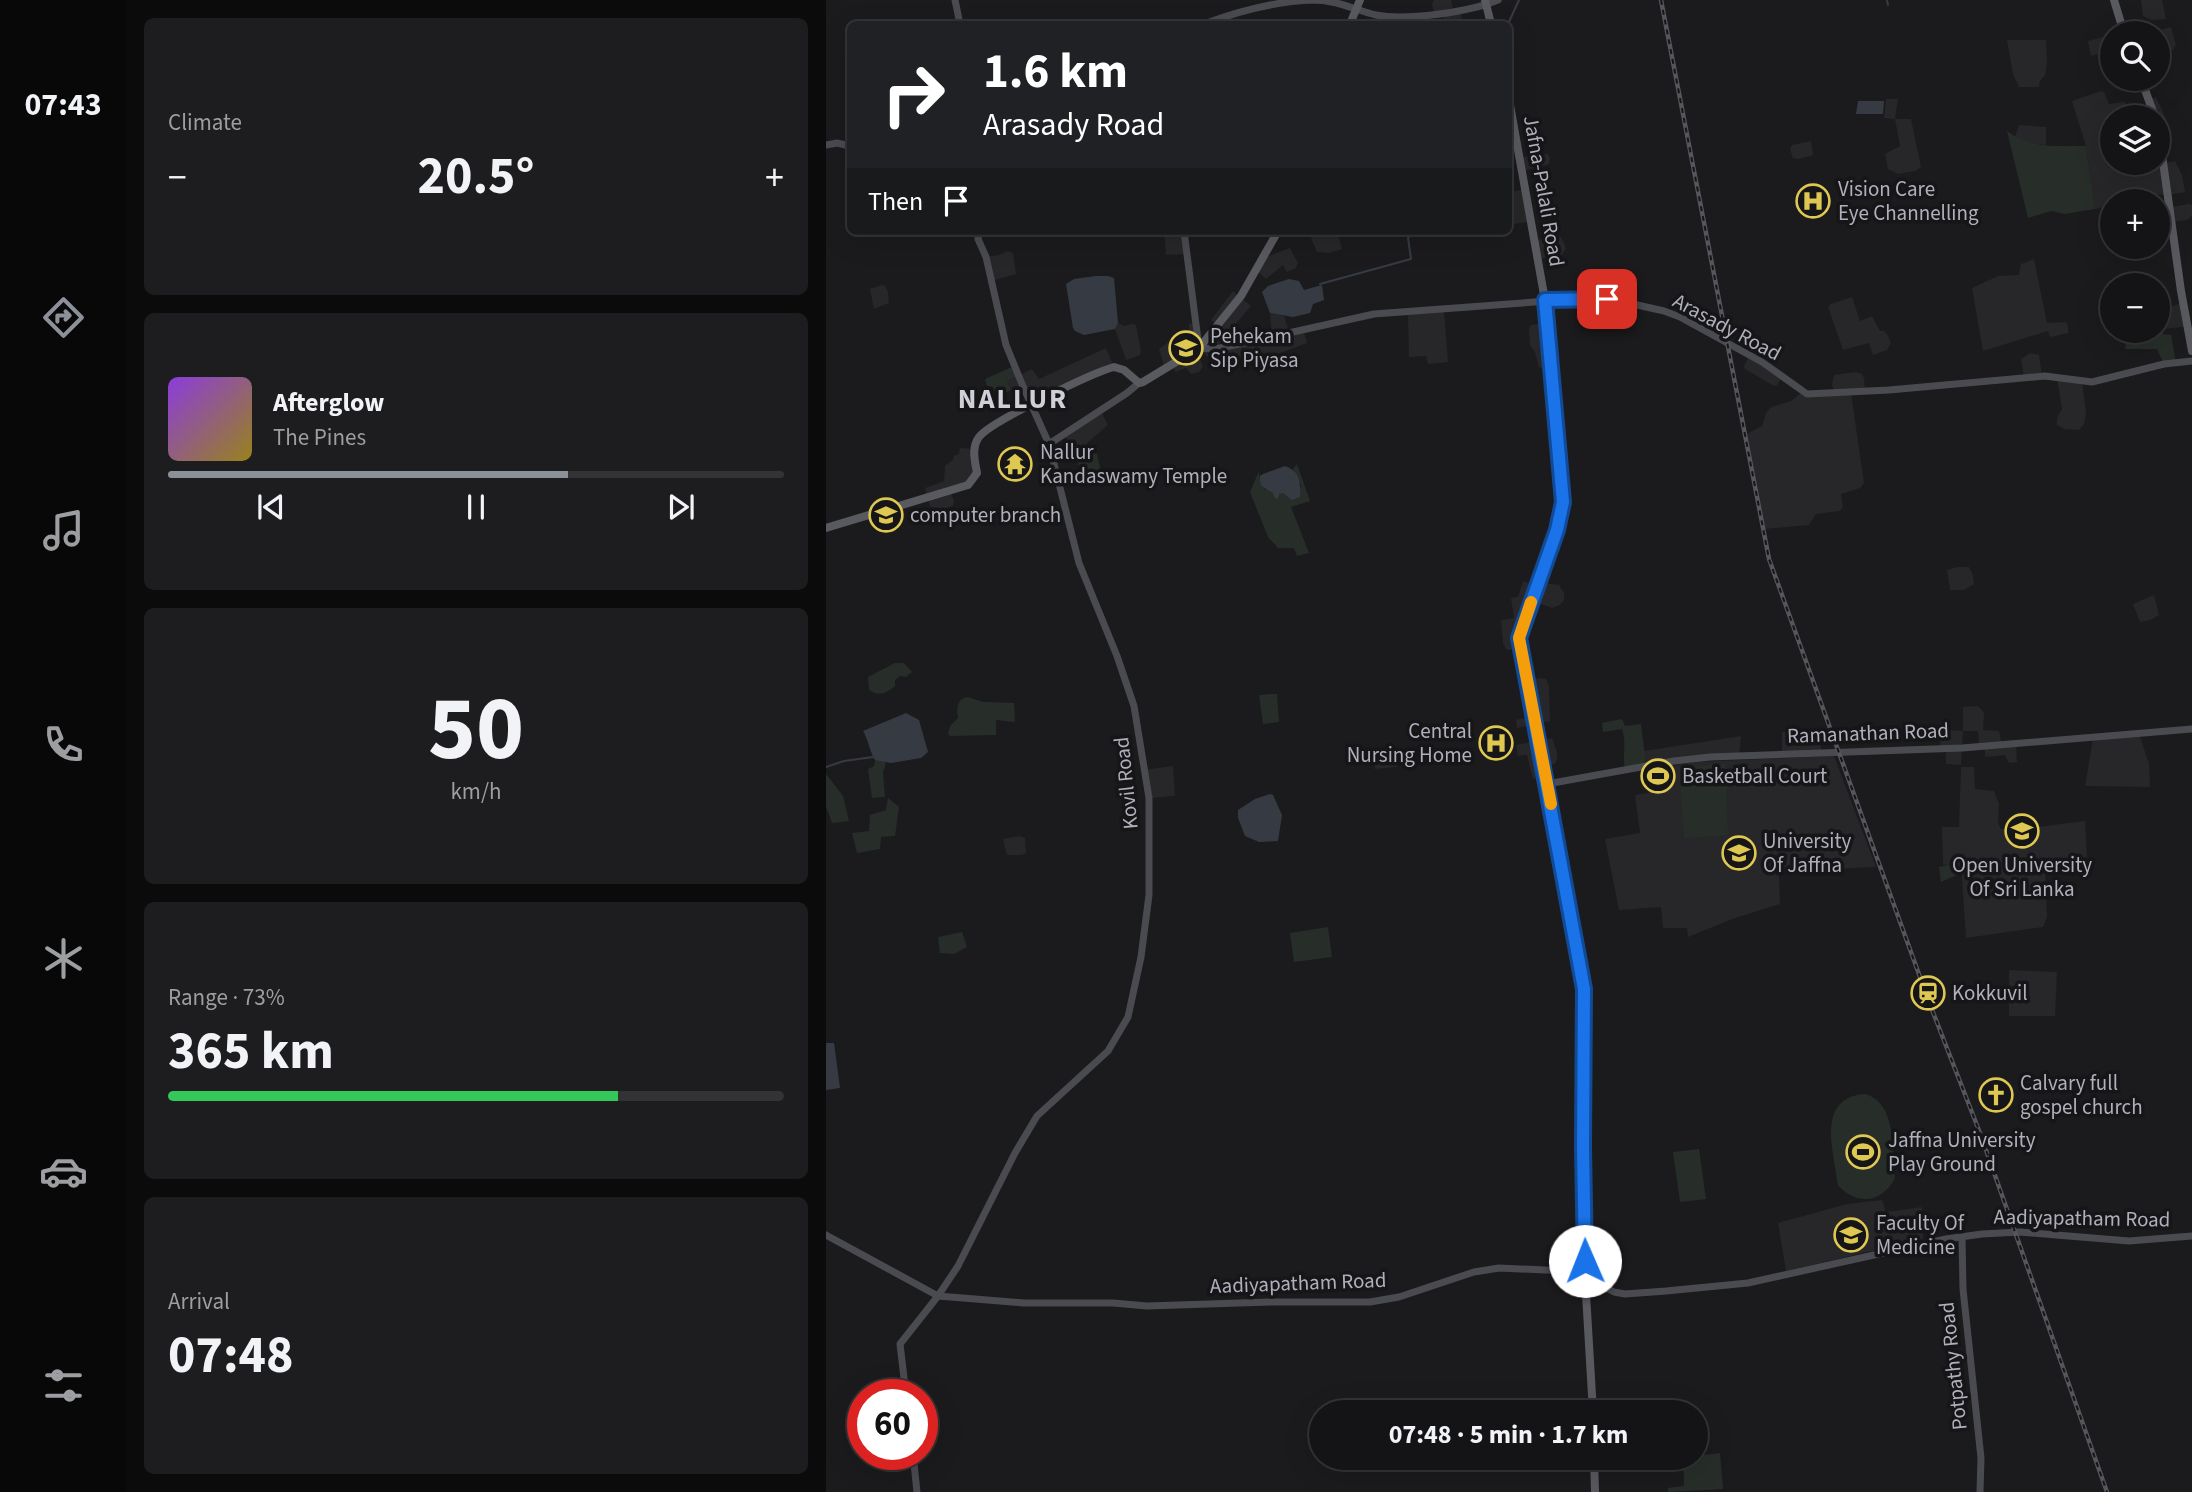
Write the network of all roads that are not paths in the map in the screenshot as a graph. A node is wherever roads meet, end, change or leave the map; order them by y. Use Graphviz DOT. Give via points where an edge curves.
graph roads {
  1 [pos="955,0"];
  2 [pos="1498,0"];
  3 [pos="2114,0"];
  4 [pos="1486,2"];
  5 [pos="1358,4"];
  6 [pos="959,21"];
  7 [pos="1212,21"];
  8 [pos="1351,21"];
  9 [pos="1490,21"];
  10 [pos="2120,21"];
  11 [pos="1512,116"];
  12 [pos="826,145"];
  13 [pos="847,145"];
  14 [pos="2166,175"];
  15 [pos="978,235"];
  16 [pos="1185,235"];
  17 [pos="1276,235"];
  18 [pos="1545,300"];
  19 [pos="1199,348"];
  20 [pos="2192,351"];
  21 [pos="2192,361"];
  22 [pos="1139,383"];
  23 [pos="1032,404"];
  24 [pos="1049,444"];
  25 [pos="826,528"];
  26 [pos="2192,729"];
  27 [pos="1547,784"];
  28 [pos="826,1235"];
  29 [pos="2192,1236"];
  30 [pos="1962,1237"];
  31 [pos="1585,1277"];
  32 [pos="938,1296"];
  33 [pos="904,1379"];
  34 [pos="1592,1400"];
  35 [pos="914,1470"];
  36 [pos="1594,1470"];
  37 [pos="916,1492"];
  38 [pos="1595,1492"];
  39 [pos="1980,1492"];
  1 -- 6 [label="street"];
  2 -- 4 [label="street"];
  3 -- 10 [label="main road"];
  4 -- 5 [label="street" via="1428,16 1395,17 1372,14"];
  4 -- 9 [label="main road"];
  5 -- 7 [label="street" via="1315,0 1274,4"];
  5 -- 8 [label="main road"];
  11 -- 18 [label="main road, Jafna-Palali Road"];
  12 -- 13 [label="street"];
  14 -- 20 [label="main road"];
  15 -- 23 [label="street, Kovil Road" via="1006,345"];
  16 -- 19 [label="street"];
  17 -- 19 [label="main road" via="1241,296"];
  18 -- 19 [label="street, Arasady Road" via="1374,314 1244,343"];
  18 -- 21 [label="street, Arasady Road" via="1597,298 1681,317 1762,362 1808,394 2045,376 2092,382"];
  18 -- 27 [label="main road, Jafna-Palali Road" via="1563,502 1519,638"];
  19 -- 22 [label="main road"];
  22 -- 23 [label="main road" via="1114,367"];
  22 -- 24 [label="street"];
  23 -- 24 [label="street, Kovil Road"];
  23 -- 25 [label="main road" via="980,434 974,449 977,473 968,485"];
  24 -- 32 [label="street, Kovil Road" via="1080,563 1137,718 1150,835 1141,957 1128,1017 1108,1051 1037,1116"];
  26 -- 27 [label="street, Ramanathan Road" via="1962,748 1710,757"];
  27 -- 31 [label="main road, Jafna-Palali Road" via="1584,989"];
  28 -- 32 [label="street, Aadiyapatham Road"];
  29 -- 30 [label="street, Aadiyapatham Road" via="2129,1241 2020,1232"];
  30 -- 31 [label="street, Aadiyapatham Road" via="1722,1286 1625,1294"];
  30 -- 39 [label="street, Potpathy Road"];
  31 -- 32 [label="street, Aadiyapatham Road" via="1566,1271 1499,1268 1370,1302 1147,1306"];
  31 -- 34 [label="main road, Jafna-Palali Road"];
  32 -- 33 [label="street, Kovil Road" via="901,1344"];
  35 -- 37 [label="street"];
  36 -- 38 [label="main road"];
}
